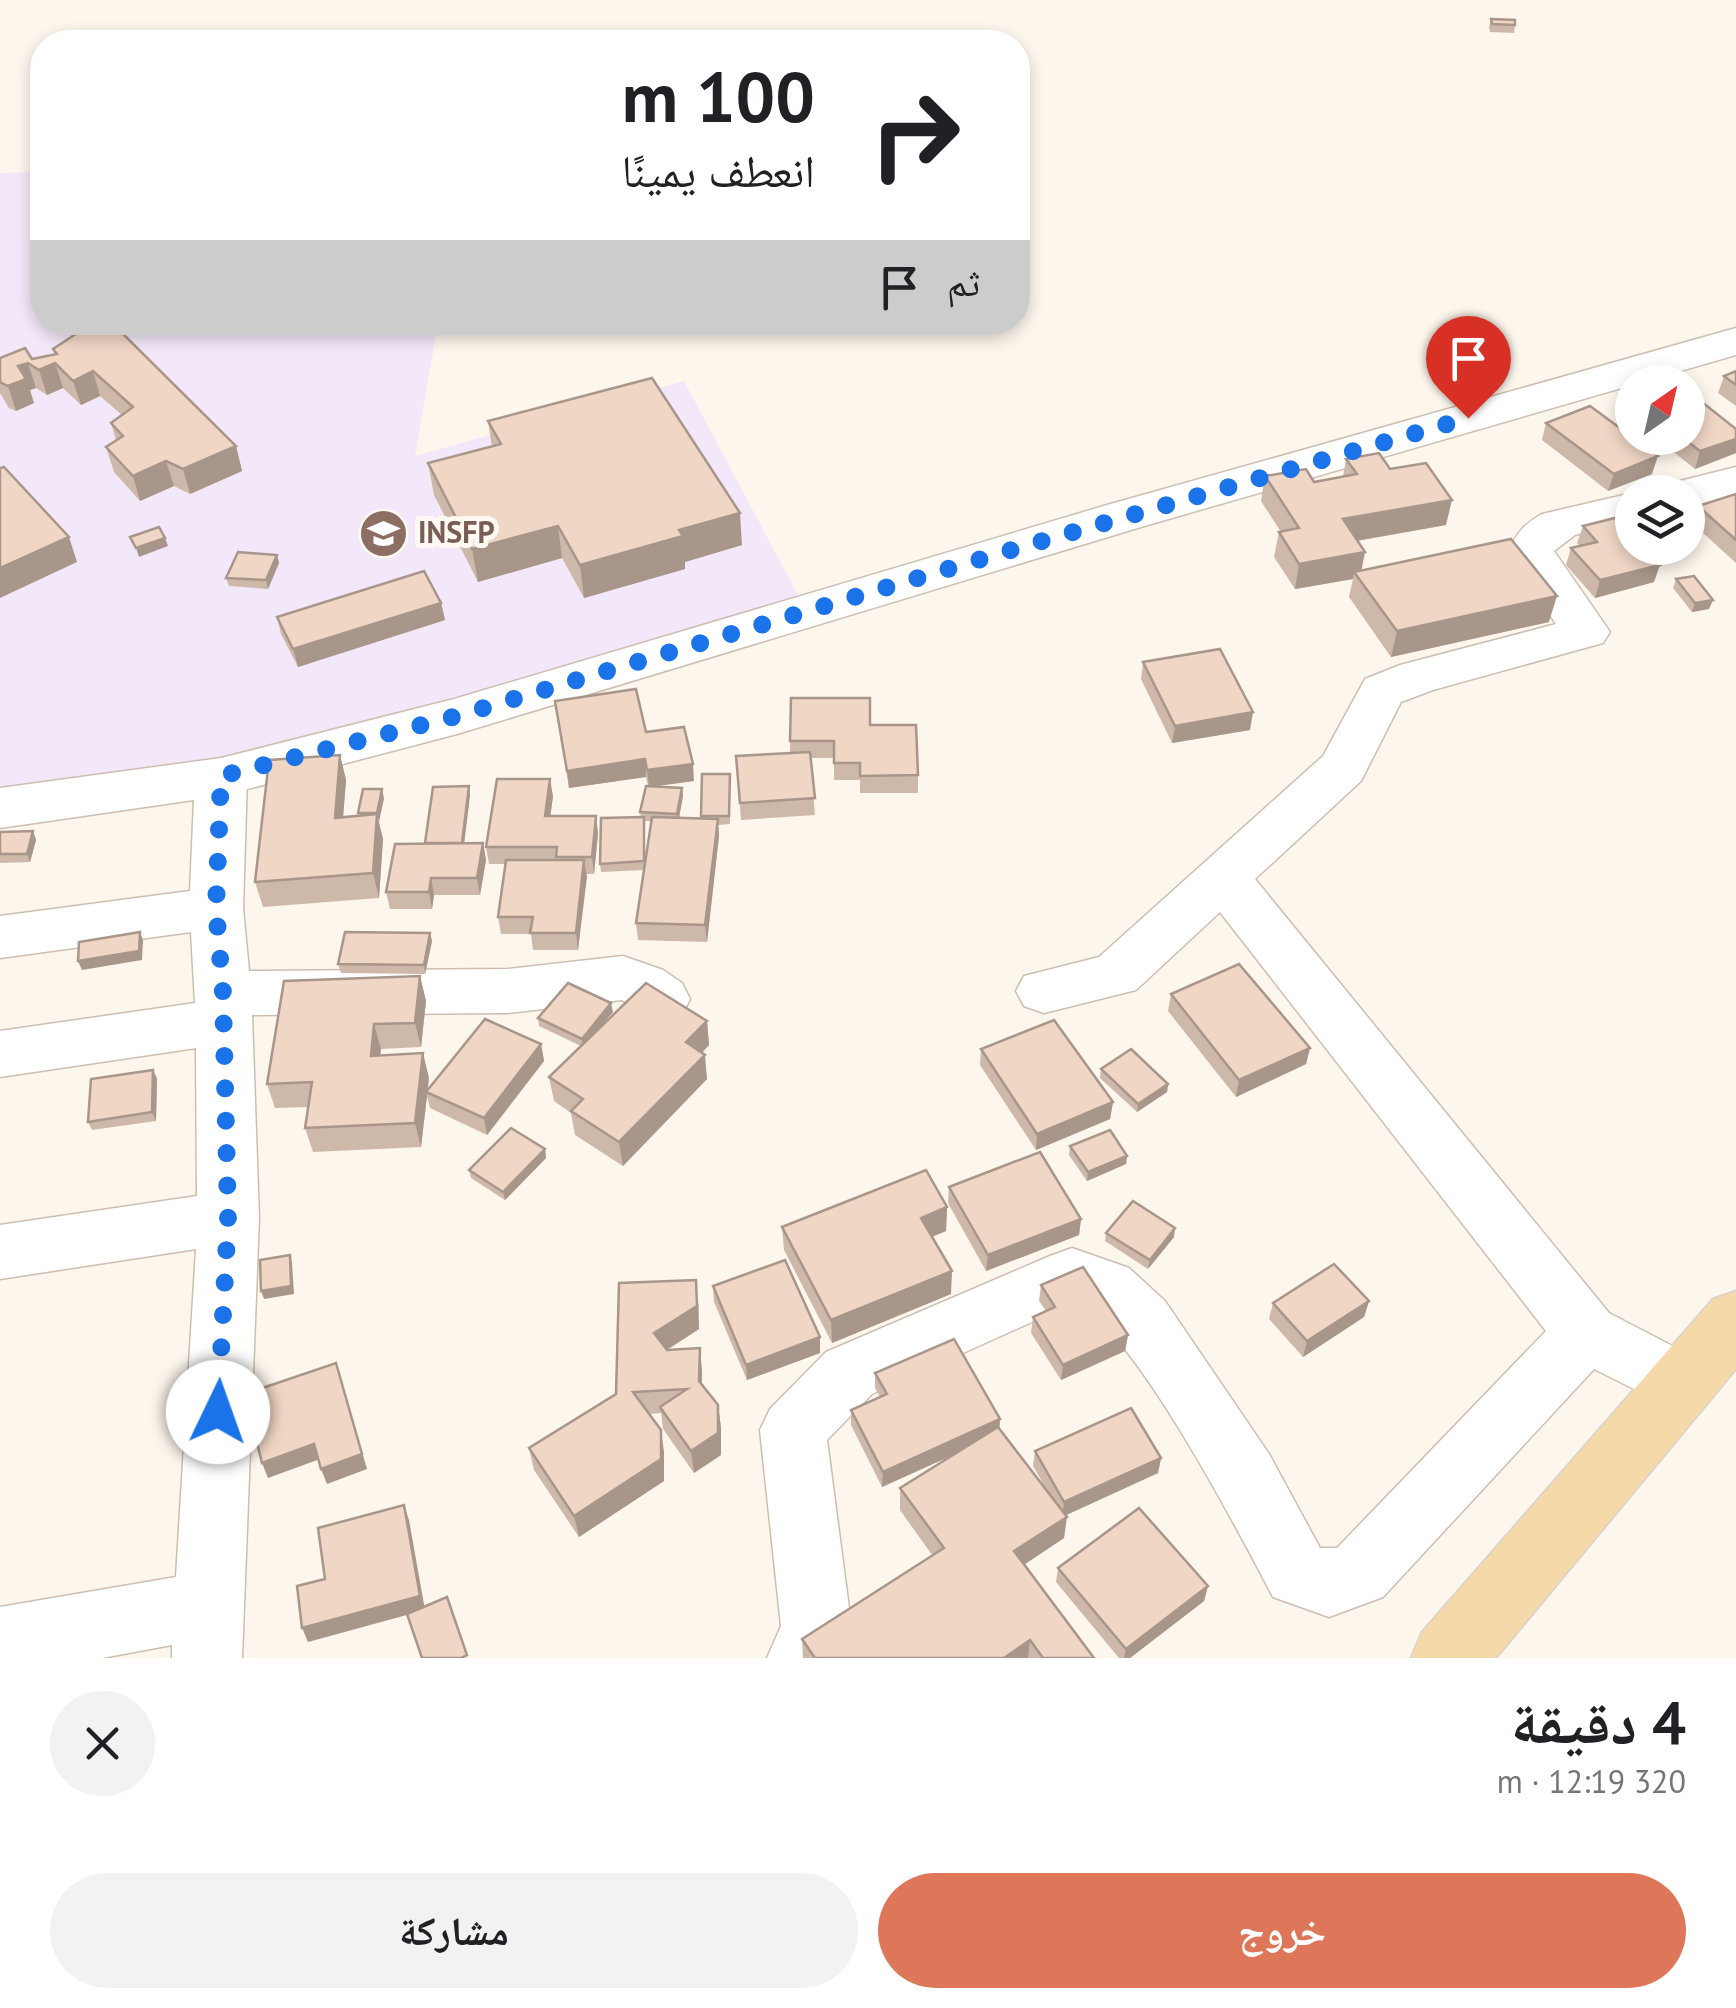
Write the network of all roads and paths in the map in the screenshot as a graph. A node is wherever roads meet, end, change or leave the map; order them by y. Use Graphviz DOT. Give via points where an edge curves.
graph roads {
  1 [pos="1736,341"];
  2 [pos="1736,481"];
  3 [pos="1705,489"];
  4 [pos="1615,511"];
  5 [pos="221,776"];
  6 [pos="0,808"];
  7 [pos="1224,876"];
  8 [pos="216,908"];
  9 [pos="0,937"];
  10 [pos="1044,991"];
  11 [pos="662,999"];
  12 [pos="222,1007"];
  13 [pos="0,1054"];
  14 [pos="228,1218"];
  15 [pos="0,1252"];
  16 [pos="1736,1320"];
  17 [pos="1586,1333"];
  18 [pos="1682,1384"];
  19 [pos="208,1632"];
  20 [pos="0,1642"];
  21 [pos="802,1658"];
  22 [pos="1448,1658"];
  1 -- 5 [label="street" via="457,716"];
  2 -- 3 [label="street"];
  4 -- 7 [label="street" via="1548,529 1531,552 1586,632 1382,691 1343,768"];
  5 -- 6 [label="street"];
  5 -- 8 [label="street"];
  7 -- 10 [label="street" via="1116,976"];
  7 -- 17 [label="street"];
  8 -- 9 [label="street"];
  8 -- 12 [label="street"];
  11 -- 12 [label="street" via="623,978"];
  12 -- 13 [label="street"];
  12 -- 14 [label="street"];
  14 -- 15 [label="street"];
  14 -- 19 [label="street"];
  16 -- 18 [label="main road"];
  17 -- 18 [label="street"];
  17 -- 21 [label="street" via="1359,1574 1330,1584 1297,1574 1245,1476 1142,1321 1108,1288 1072,1275 849,1373 793,1430 817,1631"];
  18 -- 22 [label="main road"];
  19 -- 20 [label="street"];
}
